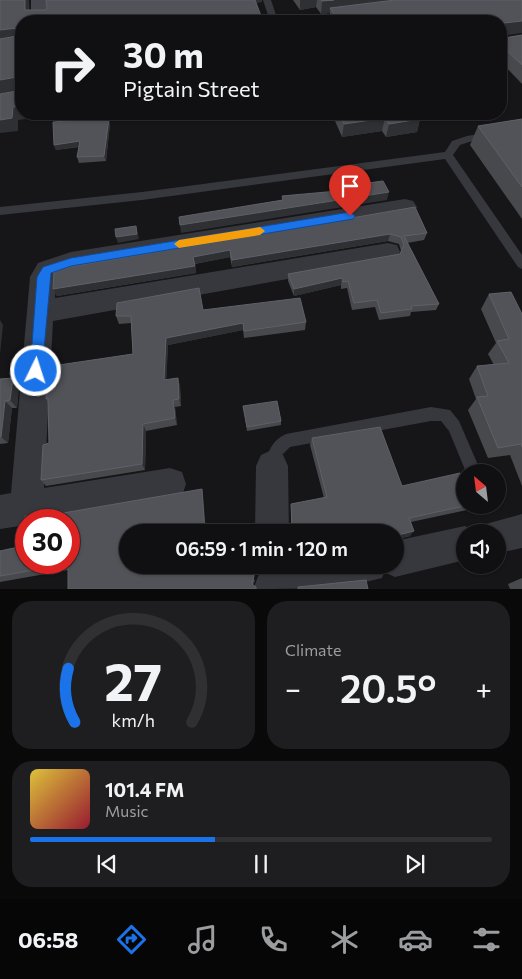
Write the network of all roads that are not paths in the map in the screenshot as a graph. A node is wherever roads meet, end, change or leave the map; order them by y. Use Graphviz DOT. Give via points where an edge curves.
graph roads {
  1 [pos="39,0"];
  2 [pos="267,0"];
  3 [pos="351,14"];
  4 [pos="40,15"];
  5 [pos="272,15"];
  6 [pos="343,15"];
  7 [pos="522,130"];
  8 [pos="448,155"];
  9 [pos="405,207"];
  10 [pos="0,211"];
  11 [pos="295,225"];
  12 [pos="388,252"];
  13 [pos="522,264"];
  14 [pos="308,265"];
  15 [pos="40,312"];
  16 [pos="471,464"];
  17 [pos="272,466"];
  18 [pos="170,484"];
  19 [pos="13,510"];
  20 [pos="272,524"];
  21 [pos="522,531"];
  22 [pos="506,534"];
  23 [pos="456,546"];
  24 [pos="404,557"];
  25 [pos="311,574"];
  26 [pos="272,580"];
  1 -- 4 [label="street"];
  2 -- 5 [label="lane"];
  3 -- 6 [label="lane"];
  7 -- 8 [label="lane" via="456,143"];
  8 -- 10 [label="lane" via="142,196"];
  8 -- 13 [label="lane"];
  9 -- 11 [label="street"];
  11 -- 14 [label="street"];
  11 -- 15 [label="street" via="56,265 46,270 43,277"];
  12 -- 14 [label="street"];
  14 -- 15 [label="street"];
  15 -- 19 [label="street"];
  16 -- 17 [label="lane" via="454,426 445,415 431,414 286,441 276,451"];
  17 -- 20 [label="street"];
  18 -- 19 [label="street"];
  21 -- 22 [label="street"];
  23 -- 24 [label="street"];
  25 -- 26 [label="street"];
}
